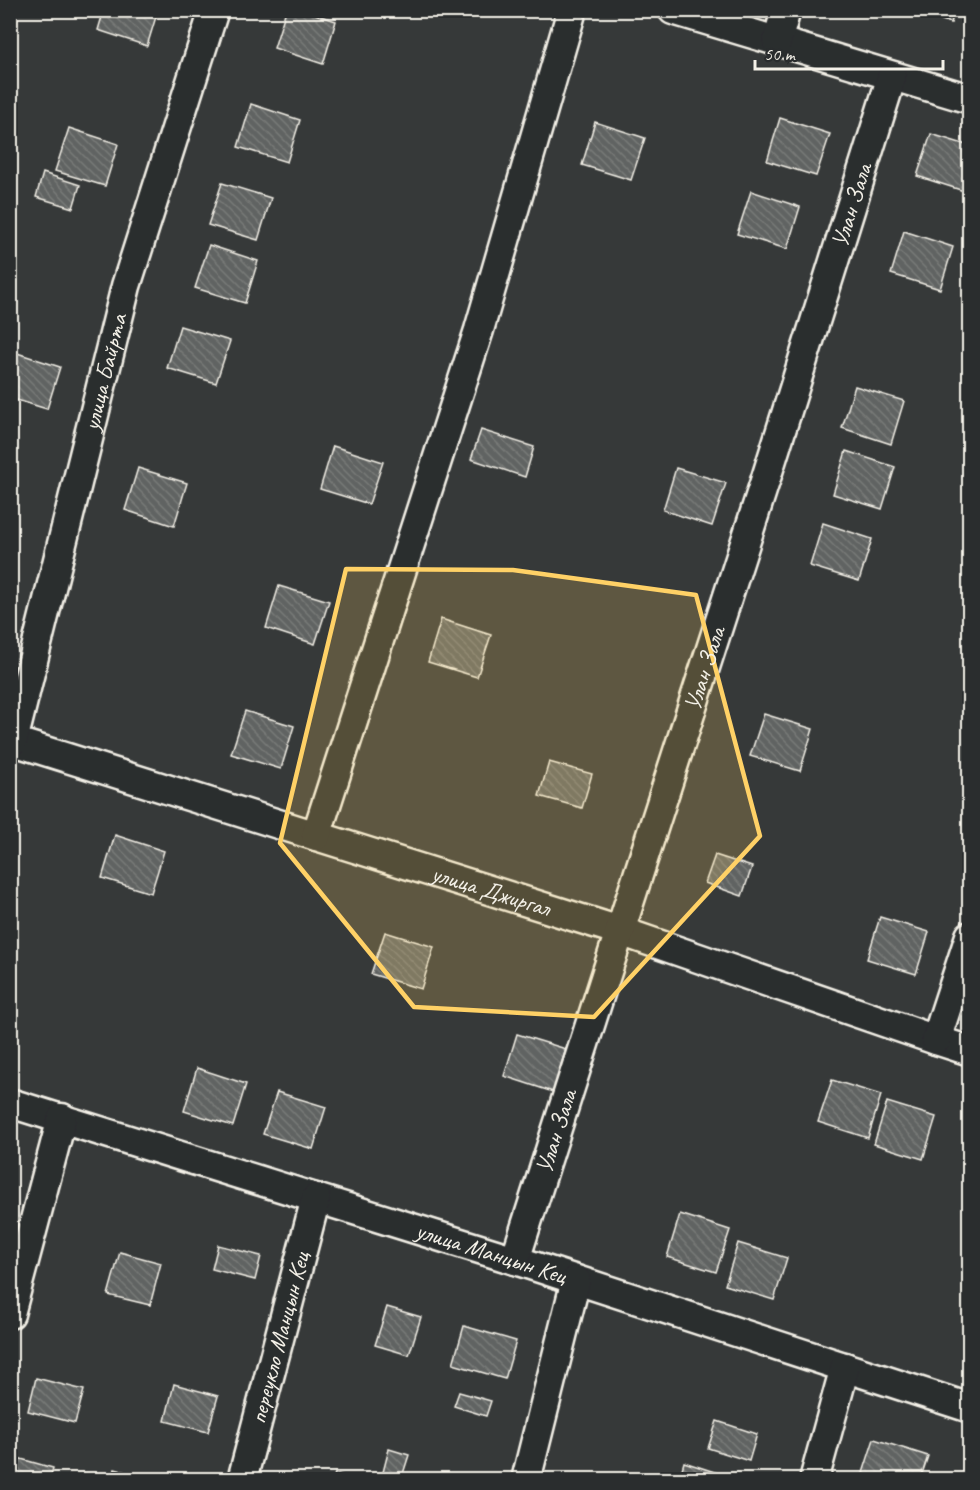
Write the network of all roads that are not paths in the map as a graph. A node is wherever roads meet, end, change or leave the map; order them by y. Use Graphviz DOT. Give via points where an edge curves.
graph roads {
  1 [pos="214,10"];
  2 [pos="572,10"];
  3 [pos="673,10"];
  4 [pos="786,10"];
  5 [pos="777,42"];
  6 [pos="892,76"];
  7 [pos="969,99"];
  8 [pos="12,741"];
  9 [pos="316,836"];
  10 [pos="620,931"];
  11 [pos="969,936"];
  12 [pos="936,1041"];
  13 [pos="969,1051"];
  14 [pos="10,1103"];
  15 [pos="62,1118"];
  16 [pos="316,1198"];
  17 [pos="515,1260"];
  18 [pos="576,1280"];
  19 [pos="10,1314"];
  20 [pos="845,1366"];
  21 [pos="969,1408"];
  22 [pos="243,1479"];
  23 [pos="526,1479"];
  24 [pos="814,1479"];
  1 -- 8 [label="street, улица Байрта" via="126,286"];
  2 -- 9 [label="street" via="479,330"];
  3 -- 5 [label="street"];
  4 -- 5 [label="street"];
  5 -- 6 [label="street"];
  6 -- 7 [label="street"];
  6 -- 10 [label="street, Улан Зала"];
  8 -- 9 [label="street, улица Джиргал"];
  9 -- 10 [label="street, улица Джиргал"];
  10 -- 12 [label="street, улица Джиргал"];
  10 -- 17 [label="street, Улан Зала"];
  11 -- 12 [label="street"];
  12 -- 13 [label="street, улица Джиргал"];
  14 -- 15 [label="street, улица Манцын Кец"];
  15 -- 16 [label="street, улица Манцын Кец"];
  15 -- 19 [label="street"];
  16 -- 17 [label="street, улица Манцын Кец"];
  16 -- 22 [label="street, переукло Манцын Кец"];
  17 -- 18 [label="street, улица Манцын Кец"];
  18 -- 20 [label="street, улица Манцын Кец"];
  18 -- 23 [label="street"];
  20 -- 21 [label="street, улица Манцын Кец"];
  20 -- 24 [label="street"];
}
